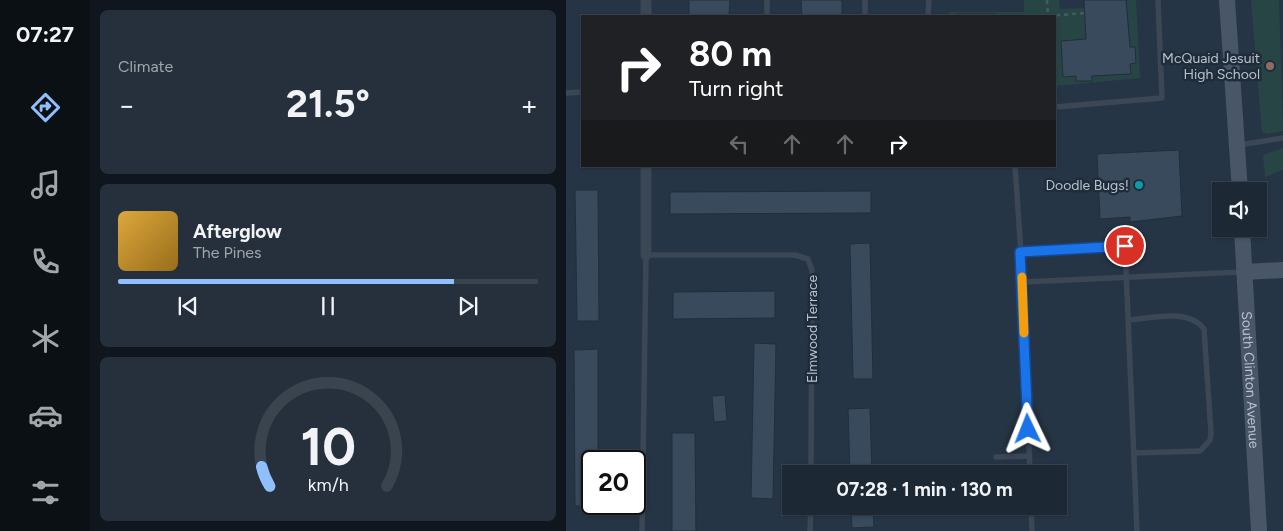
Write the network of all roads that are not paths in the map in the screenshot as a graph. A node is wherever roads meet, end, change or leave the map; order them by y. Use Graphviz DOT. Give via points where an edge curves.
graph roads {
  1 [pos="646,0"];
  2 [pos="767,0"];
  3 [pos="865,0"];
  4 [pos="929,0"];
  5 [pos="1158,0"];
  6 [pos="1227,0"];
  7 [pos="646,15"];
  8 [pos="767,15"];
  9 [pos="865,15"];
  10 [pos="928,15"];
  11 [pos="581,92"];
  12 [pos="566,93"];
  13 [pos="1056,108"];
  14 [pos="1283,138"];
  15 [pos="1237,145"];
  16 [pos="646,167"];
  17 [pos="1015,167"];
  18 [pos="1239,182"];
  19 [pos="1243,237"];
  20 [pos="1020,252"];
  21 [pos="646,255"];
  22 [pos="1283,270"];
  23 [pos="1245,272"];
  24 [pos="1126,277"];
  25 [pos="1023,282"];
  26 [pos="1128,320"];
  27 [pos="1134,453"];
  28 [pos="1029,456"];
  29 [pos="996,457"];
  30 [pos="811,465"];
  31 [pos="1030,465"];
  32 [pos="811,515"];
  33 [pos="1031,515"];
  34 [pos="642,531"];
  35 [pos="810,531"];
  36 [pos="1032,531"];
  37 [pos="1137,531"];
  38 [pos="1259,531"];
  1 -- 7 [label="street"];
  2 -- 8 [label="lane"];
  3 -- 9 [label="lane"];
  4 -- 10 [label="lane"];
  5 -- 13 [label="lane" via="1162,98"];
  6 -- 15 [label="street"];
  11 -- 12 [label="lane"];
  14 -- 15 [label="lane"];
  15 -- 18 [label="street"];
  16 -- 21 [label="street"];
  17 -- 20 [label="lane"];
  19 -- 23 [label="street, South Clinton Avenue"];
  20 -- 24 [label="lane" via="1125,246"];
  20 -- 25 [label="lane"];
  21 -- 30 [label="lane, Elmwood Terrace" via="794,255 808,259 812,270"];
  21 -- 34 [label="lane"];
  22 -- 23 [label="street"];
  23 -- 24 [label="lane"];
  23 -- 38 [label="street, South Clinton Avenue"];
  24 -- 25 [label="lane"];
  24 -- 26 [label="lane"];
  25 -- 28 [label="lane"];
  26 -- 27 [label="lane"];
  26 -- 27 [label="lane" via="1182,316 1193,318 1204,328 1211,433 1205,447 1193,452"];
  27 -- 37 [label="lane"];
  28 -- 29 [label="lane"];
  28 -- 31 [label="lane"];
  32 -- 35 [label="lane"];
  33 -- 36 [label="lane"];
}
